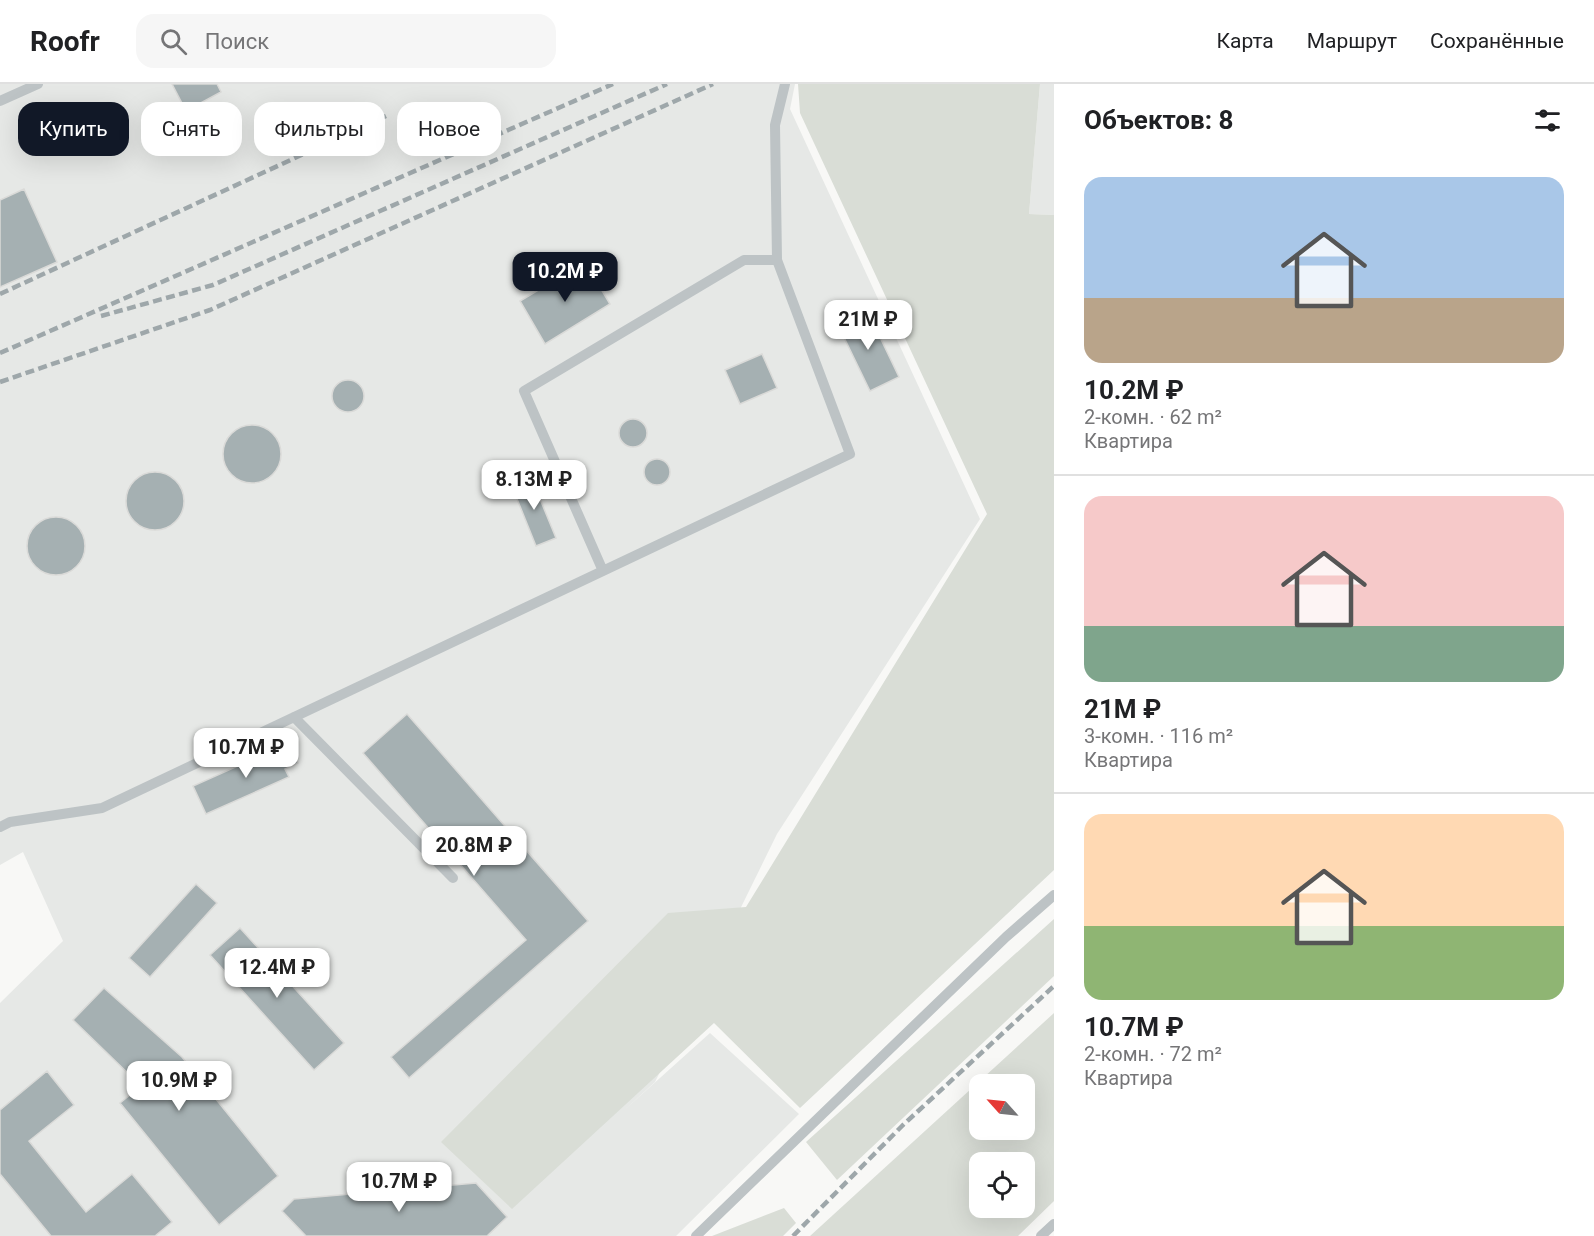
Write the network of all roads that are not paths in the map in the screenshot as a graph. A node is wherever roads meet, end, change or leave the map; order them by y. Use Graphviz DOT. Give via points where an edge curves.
graph roads {
  1 [pos="38,84"];
  2 [pos="785,84"];
  3 [pos="0,101"];
  4 [pos="777,260"];
  5 [pos="603,571"];
  6 [pos="294,717"];
  7 [pos="0,827"];
  8 [pos="453,878"];
  9 [pos="1054,895"];
  10 [pos="1054,1224"];
  11 [pos="696,1236"];
  12 [pos="1041,1236"];
  1 -- 3 [label="lane"];
  2 -- 4 [label="lane" via="775,125"];
  4 -- 5 [label="lane" via="850,454"];
  4 -- 5 [label="lane" via="744,260 524,391"];
  5 -- 6 [label="lane"];
  6 -- 7 [label="lane" via="102,808 10,822"];
  6 -- 8 [label="lane"];
  9 -- 11 [label="lane"];
  10 -- 12 [label="lane"];
}
